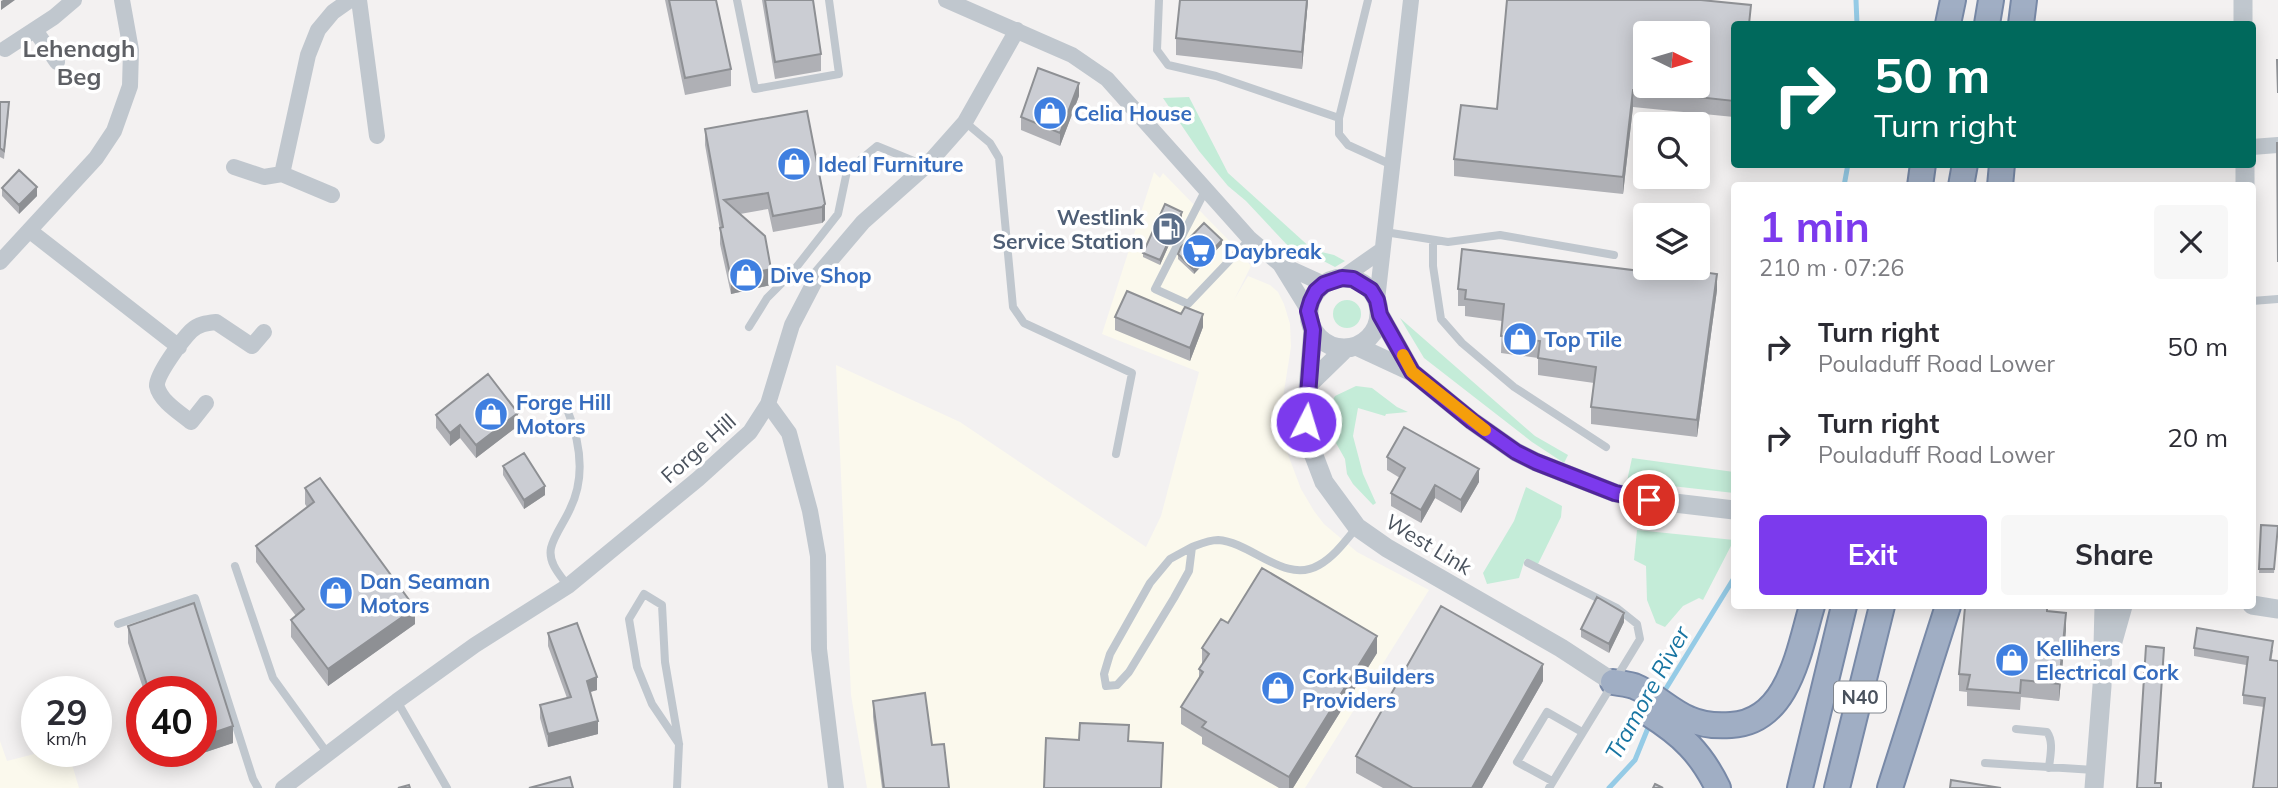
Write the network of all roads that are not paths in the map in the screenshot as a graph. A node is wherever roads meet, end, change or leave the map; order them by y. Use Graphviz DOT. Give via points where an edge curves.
graph roads {
  1 [pos="74,0"];
  2 [pos="121,0"];
  3 [pos="350,0"];
  4 [pos="359,0"];
  5 [pos="737,0"];
  6 [pos="829,0"];
  7 [pos="946,0"];
  8 [pos="1159,0"];
  9 [pos="1368,0"];
  10 [pos="1411,0"];
  11 [pos="1952,0"];
  12 [pos="1991,0"];
  13 [pos="2024,0"];
  14 [pos="2243,0"];
  15 [pos="1948,21"];
  16 [pos="1988,21"];
  17 [pos="2021,21"];
  18 [pos="2243,21"];
  19 [pos="35,30"];
  20 [pos="1017,30"];
  21 [pos="5,49"];
  22 [pos="57,62"];
  23 [pos="1339,118"];
  24 [pos="965,122"];
  25 [pos="377,136"];
  26 [pos="2278,145"];
  27 [pos="2256,147"];
  28 [pos="1393,165"];
  29 [pos="926,166"];
  30 [pos="234,167"];
  31 [pos="282,174"];
  32 [pos="1205,191"];
  33 [pos="332,195"];
  34 [pos="30,231"];
  35 [pos="1385,232"];
  36 [pos="1250,239"];
  37 [pos="1433,241"];
  38 [pos="1382,250"];
  39 [pos="1614,255"];
  40 [pos="0,262"];
  41 [pos="1280,264"];
  42 [pos="1333,281"];
  43 [pos="2278,299"];
  44 [pos="2256,301"];
  45 [pos="1378,307"];
  46 [pos="1311,320"];
  47 [pos="750,327"];
  48 [pos="264,332"];
  49 [pos="179,347"];
  50 [pos="1350,348"];
  51 [pos="1412,372"];
  52 [pos="1309,384"];
  53 [pos="206,403"];
  54 [pos="768,404"];
  55 [pos="568,409"];
  56 [pos="1606,447"];
  57 [pos="1116,454"];
  58 [pos="1731,510"];
  59 [pos="1357,527"];
  60 [pos="1192,548"];
  61 [pos="1528,563"];
  62 [pos="236,566"];
  63 [pos="568,586"];
  64 [pos="2256,606"];
  65 [pos="1811,609"];
  66 [pos="1843,609"];
  67 [pos="1881,609"];
  68 [pos="1947,609"];
  69 [pos="2104,609"];
  70 [pos="2122,609"];
  71 [pos="2278,610"];
  72 [pos="118,624"];
  73 [pos="1613,682"];
  74 [pos="2102,686"];
  75 [pos="397,701"];
  76 [pos="2016,729"];
  77 [pos="1582,732"];
  78 [pos="679,744"];
  79 [pos="328,754"];
  80 [pos="1985,763"];
  81 [pos="2049,768"];
  82 [pos="2095,779"];
  83 [pos="1550,785"];
  84 [pos="287,787"];
  85 [pos="258,788"];
  86 [pos="447,788"];
  87 [pos="677,788"];
  88 [pos="836,788"];
  89 [pos="1717,788"];
  90 [pos="1800,788"];
  91 [pos="1837,788"];
  92 [pos="1890,788"];
  1 -- 19 [label="street"];
  2 -- 34 [label="street" via="131,50 130,86 114,131 96,158"];
  3 -- 31 [label="street" via="318,30 308,55"];
  4 -- 25 [label="street"];
  5 -- 6 [label="lane" via="755,89 839,74"];
  7 -- 20 [label="street"];
  8 -- 23 [label="lane" via="1157,50 1168,65 1216,76"];
  9 -- 23 [label="lane"];
  10 -- 28 [label="street"];
  11 -- 15 [label="highway"];
  12 -- 16 [label="highway"];
  13 -- 17 [label="highway"];
  14 -- 18 [label="street"];
  19 -- 21 [label="street"];
  19 -- 22 [label="street"];
  20 -- 24 [label="street, Forge Hill"];
  20 -- 32 [label="street" via="1072,55 1107,79"];
  23 -- 28 [label="lane" via="1339,134 1348,145"];
  24 -- 29 [label="street, Forge Hill"];
  24 -- 57 [label="lane" via="990,143 999,158 1013,307 1024,323 1132,373"];
  26 -- 27 [label="street"];
  28 -- 35 [label="street"];
  29 -- 47 [label="lane" via="877,146 846,170 838,214 792,274 767,298"];
  29 -- 54 [label="street, Forge Hill" via="863,222 818,275 792,325"];
  30 -- 31 [label="street" via="264,177"];
  31 -- 33 [label="street"];
  32 -- 36 [label="street"];
  32 -- 36 [label="lane" via="1155,289 1188,304"];
  34 -- 40 [label="street"];
  34 -- 49 [label="street"];
  35 -- 37 [label="lane"];
  35 -- 38 [label="street"];
  36 -- 41 [label="street"];
  37 -- 39 [label="lane" via="1500,235"];
  37 -- 56 [label="lane" via="1441,319 1514,387"];
  38 -- 42 [label="street"];
  38 -- 45 [label="street"];
  41 -- 42 [label="street"];
  41 -- 46 [label="street"];
  42 -- 45 [label="street" via="1363,283"];
  42 -- 46 [label="street" via="1316,291"];
  43 -- 44 [label="lane"];
  45 -- 50 [label="street" via="1373,334"];
  45 -- 51 [label="street"];
  46 -- 50 [label="street" via="1326,344"];
  46 -- 52 [label="street, West Link"];
  48 -- 49 [label="street" via="252,346 216,322 203,324"];
  49 -- 53 [label="street" via="158,377 157,387 191,422"];
  50 -- 51 [label="street"];
  50 -- 52 [label="street"];
  51 -- 58 [label="street" via="1472,421 1536,462 1615,493"];
  52 -- 59 [label="street, West Link" via="1306,422 1314,460 1331,493"];
  54 -- 63 [label="street, Forge Hill" via="750,432"];
  54 -- 88 [label="street" via="789,433 818,556 818,649"];
  55 -- 63 [label="lane" via="580,456 579,479 551,549 553,566"];
  59 -- 60 [label="lane" via="1328,559 1303,572 1228,542 1208,541"];
  59 -- 73 [label="street, West Link"];
  60 -- 60 [label="lane" via="1189,571 1129,672 1117,685 1107,686 1104,674 1110,654 1150,583 1170,559"];
  61 -- 73 [label="lane" via="1617,608 1637,624 1640,639"];
  62 -- 79 [label="lane" via="273,678"];
  63 -- 75 [label="street, Forge Hill"];
  64 -- 71 [label="street"];
  65 -- 73 [label="highway" via="1792,674 1779,698 1762,715 1741,725 1690,720 1634,687"];
  66 -- 90 [label="highway, N40"];
  67 -- 91 [label="highway, N40"];
  68 -- 92 [label="highway"];
  69 -- 74 [label="street"];
  70 -- 74 [label="street"];
  72 -- 85 [label="lane" via="195,598"];
  73 -- 77 [label="lane"];
  73 -- 89 [label="highway" via="1627,700 1690,746"];
  74 -- 82 [label="street"];
  75 -- 79 [label="street, Forge Hill"];
  75 -- 86 [label="lane"];
  76 -- 81 [label="lane" via="2049,734"];
  77 -- 83 [label="lane"];
  77 -- 83 [label="lane" via="1547,712 1517,762"];
  78 -- 78 [label="lane" via="652,704 638,667 629,619 645,594 662,605 664,662"];
  78 -- 87 [label="lane"];
  79 -- 84 [label="street, Forge Hill"];
  80 -- 81 [label="lane"];
  81 -- 82 [label="lane"];
}
